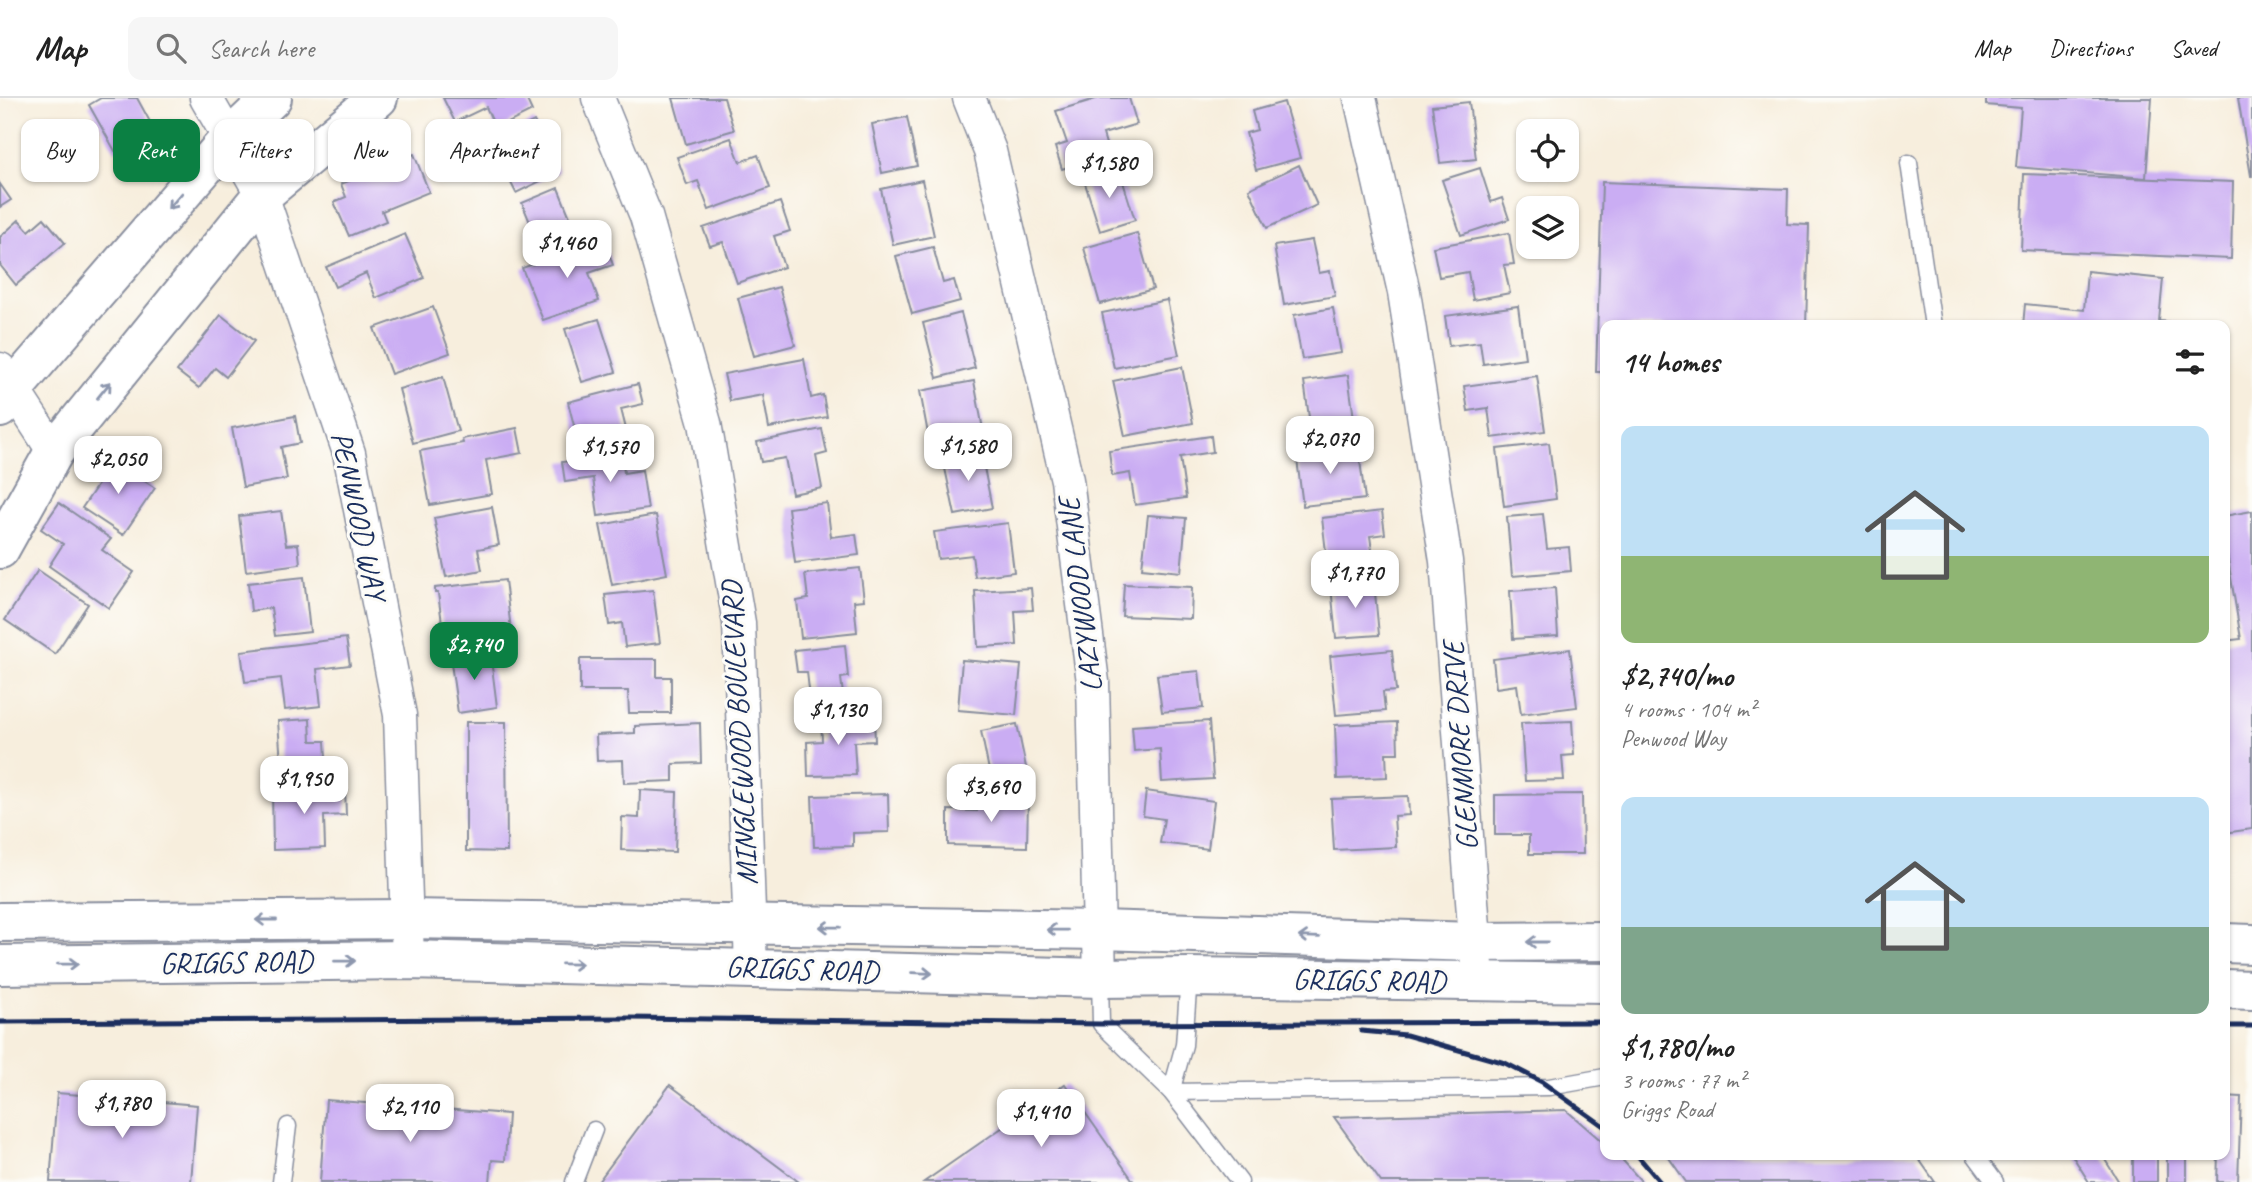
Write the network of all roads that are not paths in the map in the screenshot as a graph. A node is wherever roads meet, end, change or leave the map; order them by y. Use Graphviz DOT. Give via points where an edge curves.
graph roads {
  1 [pos="206,98"];
  2 [pos="272,98"];
  3 [pos="378,98"];
  4 [pos="597,98"];
  5 [pos="969,98"];
  6 [pos="1360,98"];
  7 [pos="218,119"];
  8 [pos="250,119"];
  9 [pos="214,156"];
  10 [pos="1909,163"];
  11 [pos="254,182"];
  12 [pos="262,195"];
  13 [pos="1932,320"];
  14 [pos="4,389"];
  15 [pos="54,452"];
  16 [pos="0,549"];
  17 [pos="407,919"];
  18 [pos="0,922"];
  19 [pos="749,926"];
  20 [pos="1100,930"];
  21 [pos="1474,942"];
  22 [pos="1600,942"];
  23 [pos="2230,943"];
  24 [pos="2252,944"];
  25 [pos="408,960"];
  26 [pos="0,965"];
  27 [pos="751,968"];
  28 [pos="1189,977"];
  29 [pos="1100,978"];
  30 [pos="1478,982"];
  31 [pos="1600,983"];
  32 [pos="2230,989"];
  33 [pos="2252,990"];
  34 [pos="1600,1078"];
  35 [pos="1171,1092"];
  36 [pos="288,1126"];
  37 [pos="594,1130"];
  38 [pos="1979,1160"];
  39 [pos="281,1182"];
  40 [pos="574,1182"];
  41 [pos="1240,1182"];
  42 [pos="1995,1182"];
  1 -- 7 [label="street, PENWOOD WAY"];
  2 -- 8 [label="main road"];
  3 -- 12 [label="main road"];
  4 -- 19 [label="street, MINGLEWOOD BOULEVARD" via="646,216 705,423 738,623"];
  5 -- 20 [label="street, LAZYWOOD LANE" via="989,151 1067,480 1093,682"];
  6 -- 21 [label="street, GLENMORE DRIVE" via="1404,292 1446,561"];
  9 -- 14 [label="main road, one-way"];
  10 -- 13 [label="lane"];
  11 -- 12 [label="street, PENWOOD WAY"];
  15 -- 12 [label="main road, one-way"];
  12 -- 17 [label="street, PENWOOD WAY" via="349,453 400,715"];
  14 -- 15 [label="street"];
  15 -- 16 [label="main road"];
  17 -- 18 [label="main road, GRIGGS ROAD, one-way"];
  17 -- 19 [label="main road, GRIGGS ROAD"];
  17 -- 25 [label="street, PENWOOD WAY"];
  20 -- 19 [label="main road, GRIGGS ROAD, one-way"];
  19 -- 27 [label="street, MINGLEWOOD BOULEVARD"];
  21 -- 20 [label="main road, GRIGGS ROAD, one-way"];
  20 -- 29 [label="street, LAZYWOOD LANE"];
  22 -- 21 [label="main road, GRIGGS ROAD, one-way"];
  21 -- 30 [label="street, GLENMORE DRIVE"];
  23 -- 24 [label="main road"];
  26 -- 25 [label="main road, GRIGGS ROAD, one-way"];
  25 -- 27 [label="main road, GRIGGS ROAD, one-way"];
  27 -- 29 [label="main road, GRIGGS ROAD, one-way"];
  28 -- 29 [label="main road, GRIGGS ROAD"];
  28 -- 30 [label="main road, GRIGGS ROAD"];
  28 -- 35 [label="lane" via="1184,1045"];
  29 -- 35 [label="lane" via="1101,1024"];
  30 -- 31 [label="main road, GRIGGS ROAD"];
  32 -- 33 [label="main road"];
  34 -- 35 [label="lane" via="1549,1087"];
  35 -- 41 [label="lane"];
  36 -- 39 [label="lane"];
  37 -- 40 [label="lane"];
  38 -- 42 [label="lane"];
}
